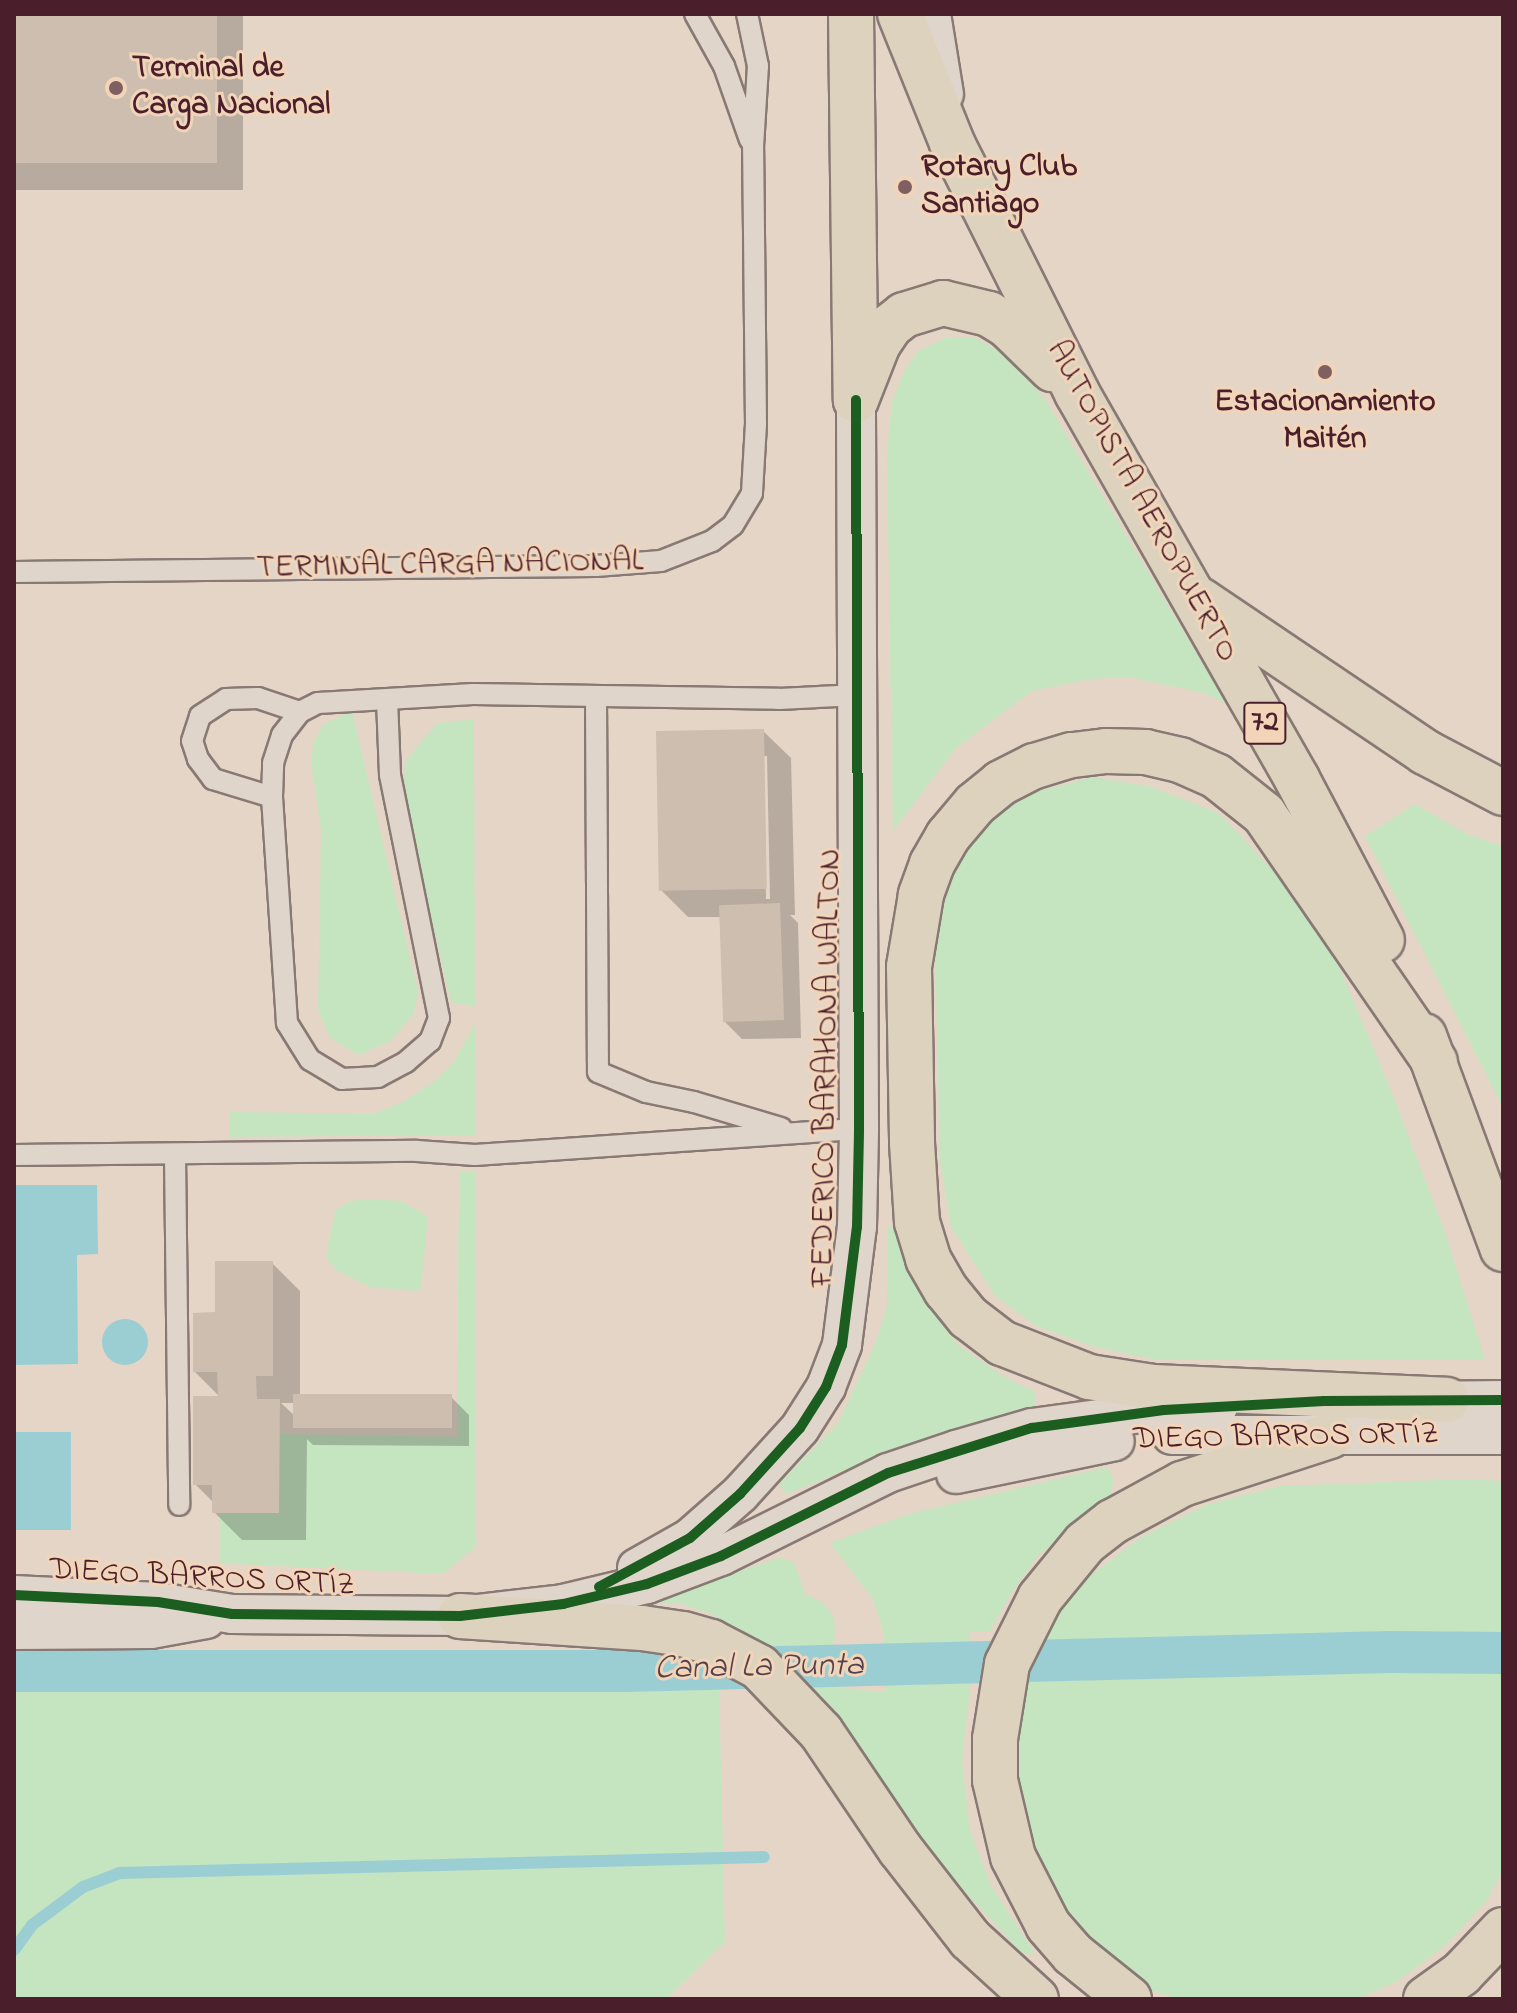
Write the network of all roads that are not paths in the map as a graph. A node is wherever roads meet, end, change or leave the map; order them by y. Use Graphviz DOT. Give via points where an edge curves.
graph roads {
  1 [pos="695,14"];
  2 [pos="747,14"];
  3 [pos="851,14"];
  4 [pos="900,14"];
  5 [pos="931,14"];
  6 [pos="952,143"];
  7 [pos="753,147"];
  8 [pos="1077,393"];
  9 [pos="856,400"];
  10 [pos="14,572"];
  11 [pos="1191,594"];
  12 [pos="859,695"];
  13 [pos="596,696"];
  14 [pos="387,700"];
  15 [pos="300,712"];
  16 [pos="1503,793"];
  17 [pos="272,797"];
  18 [pos="1435,1062"];
  19 [pos="859,1129"];
  20 [pos="791,1131"];
  21 [pos="14,1155"];
  22 [pos="175,1155"];
  23 [pos="1503,1249"];
  24 [pos="1447,1400"];
  25 [pos="1503,1400"];
  26 [pos="1503,1435"];
  27 [pos="1330,1436"];
  28 [pos="179,1505"];
  29 [pos="792,1522"];
  30 [pos="14,1595"];
  31 [pos="563,1604"];
  32 [pos="232,1614"];
  33 [pos="460,1616"];
  34 [pos="14,1630"];
  35 [pos="1503,1930"];
  36 [pos="1036,1999"];
  37 [pos="1129,1999"];
  38 [pos="1426,1999"];
  1 -- 7 [label="lane" via="724,66"];
  2 -- 7 [label="lane" via="758,66"];
  3 -- 9 [label="highway"];
  4 -- 6 [label="highway, AUTOPISTA AEROPUERTO / 72"];
  5 -- 6 [label="street"];
  6 -- 8 [label="highway, AUTOPISTA AEROPUERTO / 72"];
  7 -- 10 [label="lane, TERMINAL CARGA NACIONAL" via="752,493 733,525 712,541 661,561 596,566"];
  8 -- 9 [label="highway" via="998,320 943,303 904,315 890,326"];
  8 -- 11 [label="highway, AUTOPISTA AEROPUERTO / 72"];
  9 -- 12 [label="street, FEDERICO BARAHONA WALTON"];
  11 -- 16 [label="highway" via="1425,752"];
  11 -- 18 [label="highway, AUTOPISTA AEROPUERTO / 72" via="1333,842"];
  12 -- 13 [label="lane"];
  12 -- 19 [label="street, FEDERICO BARAHONA WALTON"];
  13 -- 14 [label="lane" via="473,694"];
  13 -- 20 [label="lane" via="598,1072 646,1092"];
  14 -- 15 [label="lane" via="318,703"];
  14 -- 17 [label="lane" via="390,775 439,1018 430,1041 378,1077 342,1079 310,1060 287,1023"];
  15 -- 17 [label="lane" via="282,735 273,763"];
  15 -- 17 [label="lane" via="258,698 226,699 200,716 192,741 213,779"];
  18 -- 23 [label="highway, AUTOPISTA AEROPUERTO / 72"];
  18 -- 24 [label="highway" via="1264,814 1216,776 1180,760 1106,751 1034,766 975,804 932,864 909,967 917,1222 928,1259 975,1324 1031,1358 1089,1377 1153,1387"];
  19 -- 20 [label="lane"];
  19 -- 31 [label="street, FEDERICO BARAHONA WALTON" via="857,1227 842,1345 826,1387 800,1428 740,1494 690,1538"];
  20 -- 22 [label="lane" via="475,1155"];
  21 -- 22 [label="lane"];
  22 -- 28 [label="lane"];
  24 -- 25 [label="street, DIEGO BARROS ORTÍZ"];
  24 -- 29 [label="street, DIEGO BARROS ORTÍZ" via="1164,1410 1032,1428 888,1473"];
  26 -- 27 [label="street, DIEGO BARROS ORTÍZ"];
  27 -- 29 [label="street, DIEGO BARROS ORTÍZ" via="1196,1432 1109,1441 939,1478"];
  27 -- 37 [label="highway" via="1182,1484 1112,1522 1061,1569 1021,1629 1007,1664 999,1698 995,1780 1013,1857 1048,1925 1073,1954"];
  29 -- 31 [label="street, DIEGO BARROS ORTÍZ" via="647,1584"];
  30 -- 32 [label="street, DIEGO BARROS ORTÍZ" via="158,1602"];
  31 -- 33 [label="street, DIEGO BARROS ORTÍZ"];
  32 -- 33 [label="street, DIEGO BARROS ORTÍZ"];
  32 -- 34 [label="street, DIEGO BARROS ORTÍZ" via="151,1629"];
  33 -- 36 [label="highway" via="642,1628 711,1642 759,1667 821,1732 900,1849 970,1939"];
  35 -- 38 [label="highway" via="1461,1974"];
}
